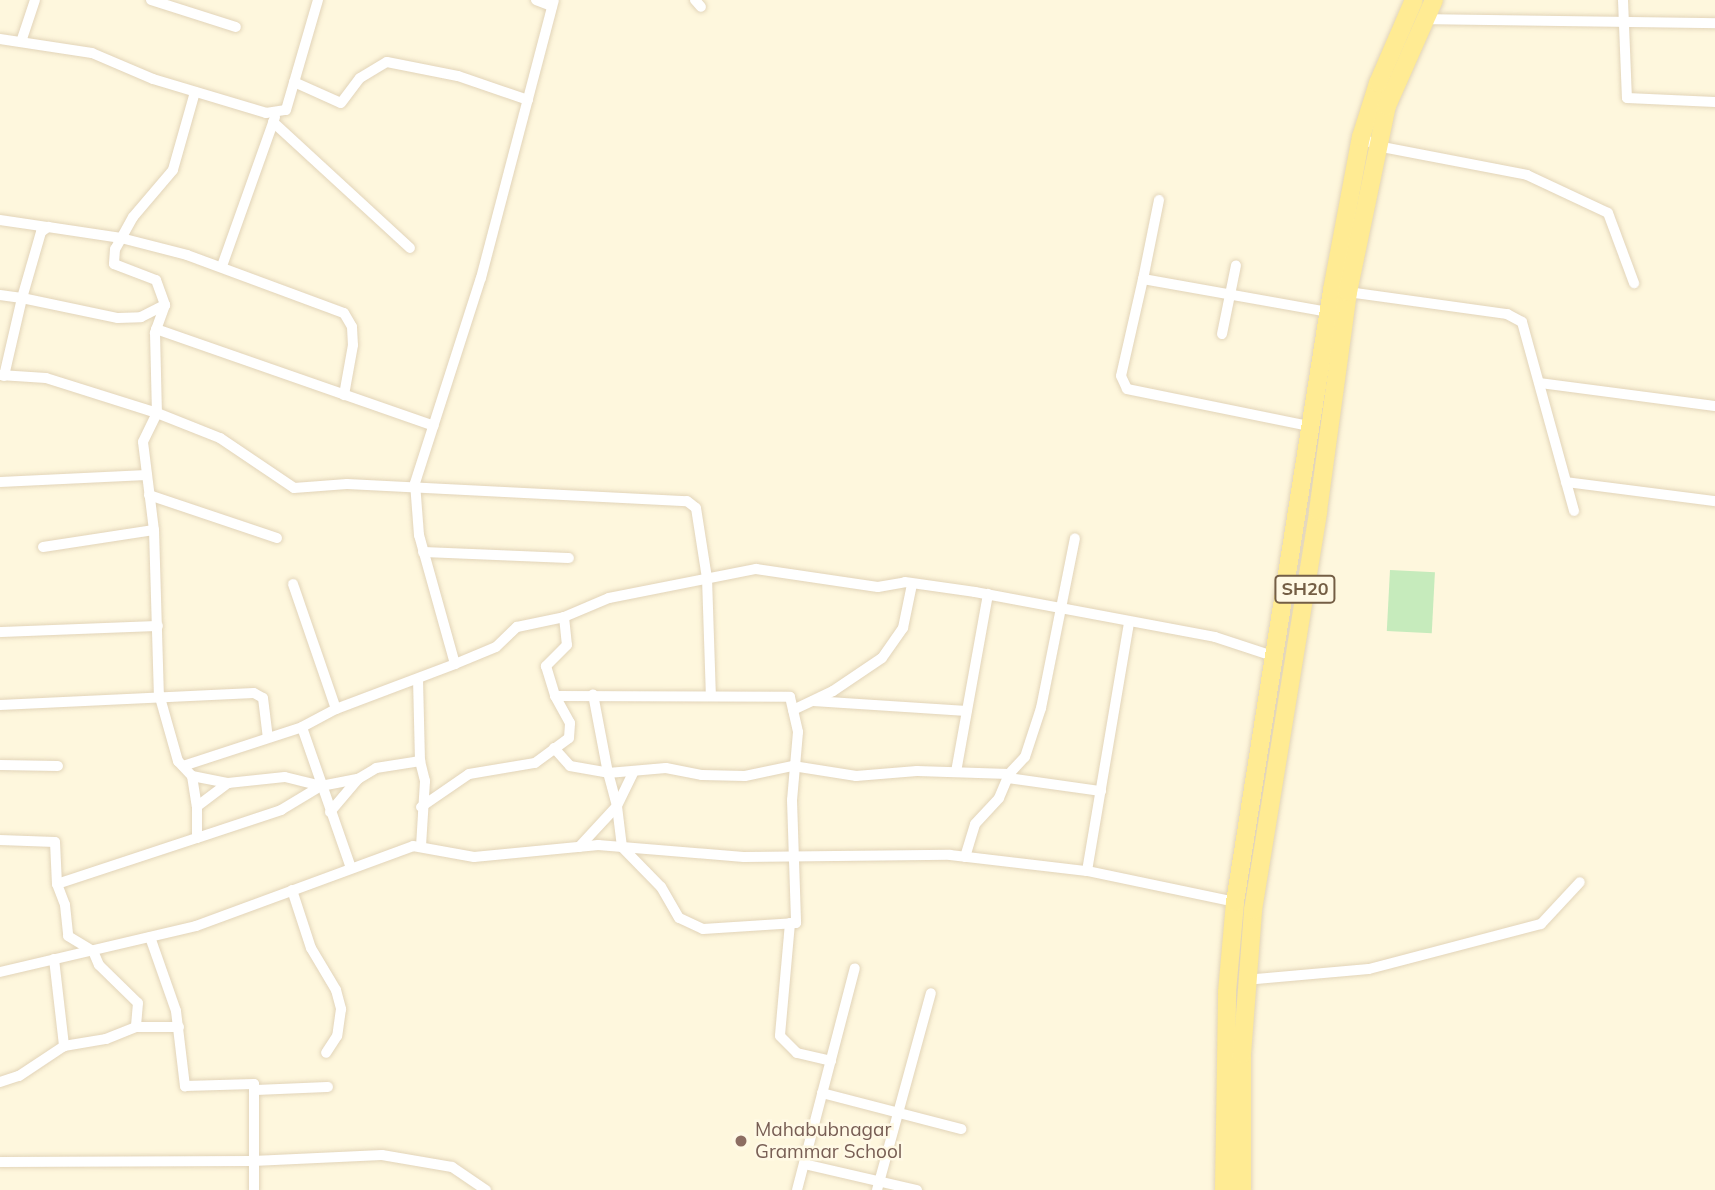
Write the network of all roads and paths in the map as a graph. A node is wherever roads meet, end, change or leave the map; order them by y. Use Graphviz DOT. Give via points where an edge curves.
graph roads {
  1 [pos="35,0"];
  2 [pos="151,0"];
  3 [pos="318,0"];
  4 [pos="536,0"];
  5 [pos="1414,0"];
  6 [pos="1434,0"];
  7 [pos="1623,0"];
  8 [pos="553,3"];
  9 [pos="1406,19"];
  10 [pos="1424,19"];
  11 [pos="1715,23"];
  12 [pos="1623,25"];
  13 [pos="236,27"];
  14 [pos="0,39"];
  15 [pos="21,42"];
  16 [pos="294,82"];
  17 [pos="195,92"];
  18 [pos="528,100"];
  19 [pos="1715,102"];
  20 [pos="275,117"];
  21 [pos="1369,142"];
  22 [pos="1158,200"];
  23 [pos="0,220"];
  24 [pos="48,227"];
  25 [pos="121,238"];
  26 [pos="410,248"];
  27 [pos="222,265"];
  28 [pos="1236,265"];
  29 [pos="1143,279"];
  30 [pos="1634,283"];
  31 [pos="1348,292"];
  32 [pos="0,295"];
  33 [pos="1230,296"];
  34 [pos="22,298"];
  35 [pos="165,305"];
  36 [pos="1329,312"];
  37 [pos="156,329"];
  38 [pos="1222,334"];
  39 [pos="2,376"];
  40 [pos="1540,383"];
  41 [pos="344,395"];
  42 [pos="1715,406"];
  43 [pos="157,413"];
  44 [pos="434,426"];
  45 [pos="1313,427"];
  46 [pos="147,475"];
  47 [pos="0,482"];
  48 [pos="1566,482"];
  49 [pos="415,487"];
  50 [pos="149,495"];
  51 [pos="1715,501"];
  52 [pos="1574,511"];
  53 [pos="154,530"];
  54 [pos="277,538"];
  55 [pos="1076,538"];
  56 [pos="43,547"];
  57 [pos="423,552"];
  58 [pos="569,558"];
  59 [pos="706,578"];
  60 [pos="293,584"];
  61 [pos="912,584"];
  62 [pos="988,594"];
  63 [pos="1061,611"];
  64 [pos="564,617"];
  65 [pos="1129,622"];
  66 [pos="158,625"];
  67 [pos="0,632"];
  68 [pos="1276,657"];
  69 [pos="455,664"];
  70 [pos="418,679"];
  71 [pos="159,694"];
  72 [pos="593,694"];
  73 [pos="555,696"];
  74 [pos="710,696"];
  75 [pos="811,701"];
  76 [pos="0,705"];
  77 [pos="337,709"];
  78 [pos="793,710"];
  79 [pos="967,711"];
  80 [pos="302,727"];
  81 [pos="268,737"];
  82 [pos="554,748"];
  83 [pos="420,761"];
  84 [pos="0,765"];
  85 [pos="58,766"];
  86 [pos="183,766"];
  87 [pos="793,766"];
  88 [pos="957,772"];
  89 [pos="633,773"];
  90 [pos="608,774"];
  91 [pos="192,776"];
  92 [pos="1008,776"];
  93 [pos="358,779"];
  94 [pos="228,783"];
  95 [pos="321,786"];
  96 [pos="1101,791"];
  97 [pos="197,806"];
  98 [pos="617,806"];
  99 [pos="421,807"];
  100 [pos="330,812"];
  101 [pos="197,838"];
  102 [pos="0,840"];
  103 [pos="421,847"];
  104 [pos="579,847"];
  105 [pos="622,847"];
  106 [pos="794,856"];
  107 [pos="965,857"];
  108 [pos="351,868"];
  109 [pos="1087,870"];
  110 [pos="1580,882"];
  111 [pos="57,884"];
  112 [pos="292,890"];
  113 [pos="1235,902"];
  114 [pos="790,923"];
  115 [pos="150,937"];
  116 [pos="93,951"];
  117 [pos="54,959"];
  118 [pos="855,968"];
  119 [pos="0,972"];
  120 [pos="1245,980"];
  121 [pos="931,993"];
  122 [pos="136,1027"];
  123 [pos="179,1027"];
  124 [pos="64,1046"];
  125 [pos="326,1053"];
  126 [pos="831,1061"];
  127 [pos="0,1083"];
  128 [pos="328,1087"];
  129 [pos="255,1090"];
  130 [pos="822,1093"];
  131 [pos="900,1113"];
  132 [pos="961,1129"];
  133 [pos="253,1161"];
  134 [pos="0,1162"];
  135 [pos="804,1164"];
  136 [pos="879,1185"];
  137 [pos="254,1190"];
  138 [pos="486,1190"];
  139 [pos="797,1190"];
  140 [pos="918,1190"];
  141 [pos="1224,1190"];
  142 [pos="1242,1190"];
  1 -- 15 [label="street"];
  2 -- 13 [label="street"];
  3 -- 16 [label="street"];
  4 -- 8 [label="street"];
  5 -- 9 [label="main road, SH20"];
  6 -- 10 [label="main road, SH20"];
  7 -- 12 [label="street"];
  8 -- 18 [label="street"];
  9 -- 10 [label="street"];
  9 -- 21 [label="main road, SH20"];
  10 -- 12 [label="street"];
  10 -- 21 [label="main road, SH20"];
  11 -- 12 [label="street"];
  12 -- 19 [label="street" via="1626,98"];
  14 -- 15 [label="street"];
  15 -- 17 [label="street" via="92,53"];
  16 -- 18 [label="street" via="341,103 360,78 387,62 458,76"];
  16 -- 20 [label="street" via="286,110"];
  17 -- 20 [label="street"];
  17 -- 25 [label="street" via="173,170"];
  18 -- 44 [label="street" via="481,278"];
  20 -- 26 [label="street"];
  20 -- 27 [label="street"];
  21 -- 30 [label="street" via="1527,175 1608,213"];
  21 -- 31 [label="main road, SH20"];
  21 -- 36 [label="main road, SH20"];
  22 -- 29 [label="street"];
  23 -- 24 [label="street"];
  24 -- 25 [label="street"];
  24 -- 34 [label="street" via="41,232"];
  25 -- 27 [label="street"];
  25 -- 35 [label="street" via="114,264 156,280"];
  27 -- 41 [label="street" via="344,313 352,327 353,345"];
  28 -- 33 [label="street"];
  29 -- 33 [label="street"];
  29 -- 45 [label="street" via="1121,376 1127,389"];
  31 -- 40 [label="street" via="1515,317 1527,330"];
  31 -- 120 [label="main road, SH20"];
  32 -- 34 [label="street"];
  33 -- 36 [label="street"];
  33 -- 38 [label="street"];
  34 -- 35 [label="street" via="118,318 141,317"];
  34 -- 39 [label="street"];
  35 -- 37 [label="street"];
  36 -- 45 [label="main road, SH20"];
  37 -- 41 [label="street"];
  37 -- 43 [label="street"];
  39 -- 43 [label="street" via="46,378"];
  40 -- 42 [label="street"];
  40 -- 48 [label="street"];
  41 -- 44 [label="street"];
  43 -- 46 [label="street" via="143,442"];
  43 -- 49 [label="street" via="220,438 294,488 347,484"];
  44 -- 49 [label="street"];
  45 -- 68 [label="main road, SH20"];
  46 -- 47 [label="street"];
  46 -- 50 [label="street"];
  48 -- 51 [label="street"];
  48 -- 52 [label="street"];
  49 -- 57 [label="street"];
  49 -- 59 [label="street" via="687,501 696,508"];
  50 -- 53 [label="street"];
  50 -- 54 [label="street"];
  53 -- 56 [label="street"];
  53 -- 66 [label="street"];
  55 -- 63 [label="street"];
  57 -- 58 [label="street"];
  57 -- 69 [label="street"];
  59 -- 61 [label="street" via="756,569 878,587"];
  59 -- 64 [label="street" via="609,598"];
  59 -- 74 [label="street"];
  60 -- 77 [label="street"];
  61 -- 62 [label="street"];
  61 -- 75 [label="street" via="897,640 882,658"];
  62 -- 63 [label="street"];
  62 -- 79 [label="street"];
  63 -- 65 [label="street"];
  63 -- 92 [label="street" via="1041,708 1025,757"];
  64 -- 69 [label="street" via="517,627 496,647"];
  64 -- 73 [label="street" via="566,645 546,666"];
  65 -- 68 [label="street" via="1215,637"];
  65 -- 96 [label="street"];
  66 -- 67 [label="street"];
  66 -- 71 [label="street"];
  68 -- 113 [label="main road, SH20"];
  69 -- 70 [label="street"];
  70 -- 77 [label="street"];
  70 -- 83 [label="street"];
  71 -- 76 [label="street" via="73,704"];
  71 -- 81 [label="street" via="260,694"];
  71 -- 86 [label="street"];
  72 -- 73 [label="street"];
  72 -- 74 [label="street"];
  72 -- 90 [label="street"];
  73 -- 82 [label="street" via="570,723 569,738"];
  74 -- 78 [label="street" via="790,697"];
  75 -- 78 [label="street"];
  75 -- 79 [label="street"];
  77 -- 80 [label="street"];
  78 -- 87 [label="street" via="798,732"];
  79 -- 88 [label="street"];
  80 -- 81 [label="street"];
  80 -- 95 [label="street"];
  81 -- 86 [label="street"];
  82 -- 90 [label="street" via="570,766"];
  82 -- 99 [label="street" via="535,763 469,774"];
  83 -- 93 [label="street" via="376,768"];
  83 -- 99 [label="street" via="425,781"];
  84 -- 85 [label="street"];
  86 -- 91 [label="street"];
  87 -- 88 [label="street" via="856,776"];
  87 -- 89 [label="street" via="745,776 666,768"];
  87 -- 106 [label="street"];
  88 -- 92 [label="street"];
  89 -- 90 [label="street"];
  89 -- 98 [label="street"];
  90 -- 98 [label="street"];
  91 -- 94 [label="street"];
  91 -- 97 [label="street"];
  92 -- 96 [label="street"];
  92 -- 107 [label="street" via="999,799 975,824"];
  93 -- 95 [label="street"];
  93 -- 100 [label="street"];
  94 -- 95 [label="street" via="285,777"];
  94 -- 97 [label="street"];
  95 -- 100 [label="street"];
  95 -- 101 [label="street" via="281,810"];
  96 -- 109 [label="street"];
  97 -- 101 [label="street"];
  98 -- 104 [label="street"];
  98 -- 105 [label="street"];
  99 -- 103 [label="street"];
  100 -- 108 [label="street"];
  101 -- 111 [label="street"];
  102 -- 111 [label="street" via="55,842"];
  103 -- 104 [label="street" via="474,857"];
  103 -- 108 [label="street"];
  104 -- 105 [label="street"];
  105 -- 106 [label="street"];
  105 -- 114 [label="street" via="660,887 679,918 704,929"];
  106 -- 107 [label="street"];
  106 -- 114 [label="street" via="796,923"];
  107 -- 109 [label="street"];
  108 -- 112 [label="street"];
  109 -- 113 [label="street"];
  110 -- 120 [label="street" via="1541,924 1369,969"];
  111 -- 116 [label="street" via="68,936"];
  112 -- 115 [label="street" via="197,926"];
  112 -- 125 [label="street" via="311,948 336,990 341,1009 337,1036"];
  113 -- 141 [label="main road, SH20" via="1227,992"];
  114 -- 126 [label="street" via="780,1036 797,1054"];
  115 -- 116 [label="street"];
  115 -- 123 [label="street"];
  116 -- 117 [label="street"];
  116 -- 122 [label="street" via="99,965 138,1003"];
  117 -- 119 [label="street"];
  117 -- 124 [label="street"];
  118 -- 126 [label="street"];
  120 -- 142 [label="main road, SH20"];
  121 -- 131 [label="street"];
  122 -- 123 [label="street"];
  122 -- 124 [label="street" via="106,1039"];
  123 -- 129 [label="street" via="185,1086 254,1084"];
  124 -- 127 [label="street"];
  126 -- 130 [label="street"];
  128 -- 129 [label="street"];
  129 -- 133 [label="street"];
  130 -- 131 [label="street"];
  130 -- 135 [label="street"];
  131 -- 132 [label="street"];
  131 -- 136 [label="street"];
  133 -- 134 [label="street"];
  133 -- 137 [label="street"];
  133 -- 138 [label="street" via="382,1156 427,1161 452,1167"];
  135 -- 136 [label="street"];
  135 -- 139 [label="street"];
  136 -- 140 [label="street"];
}
